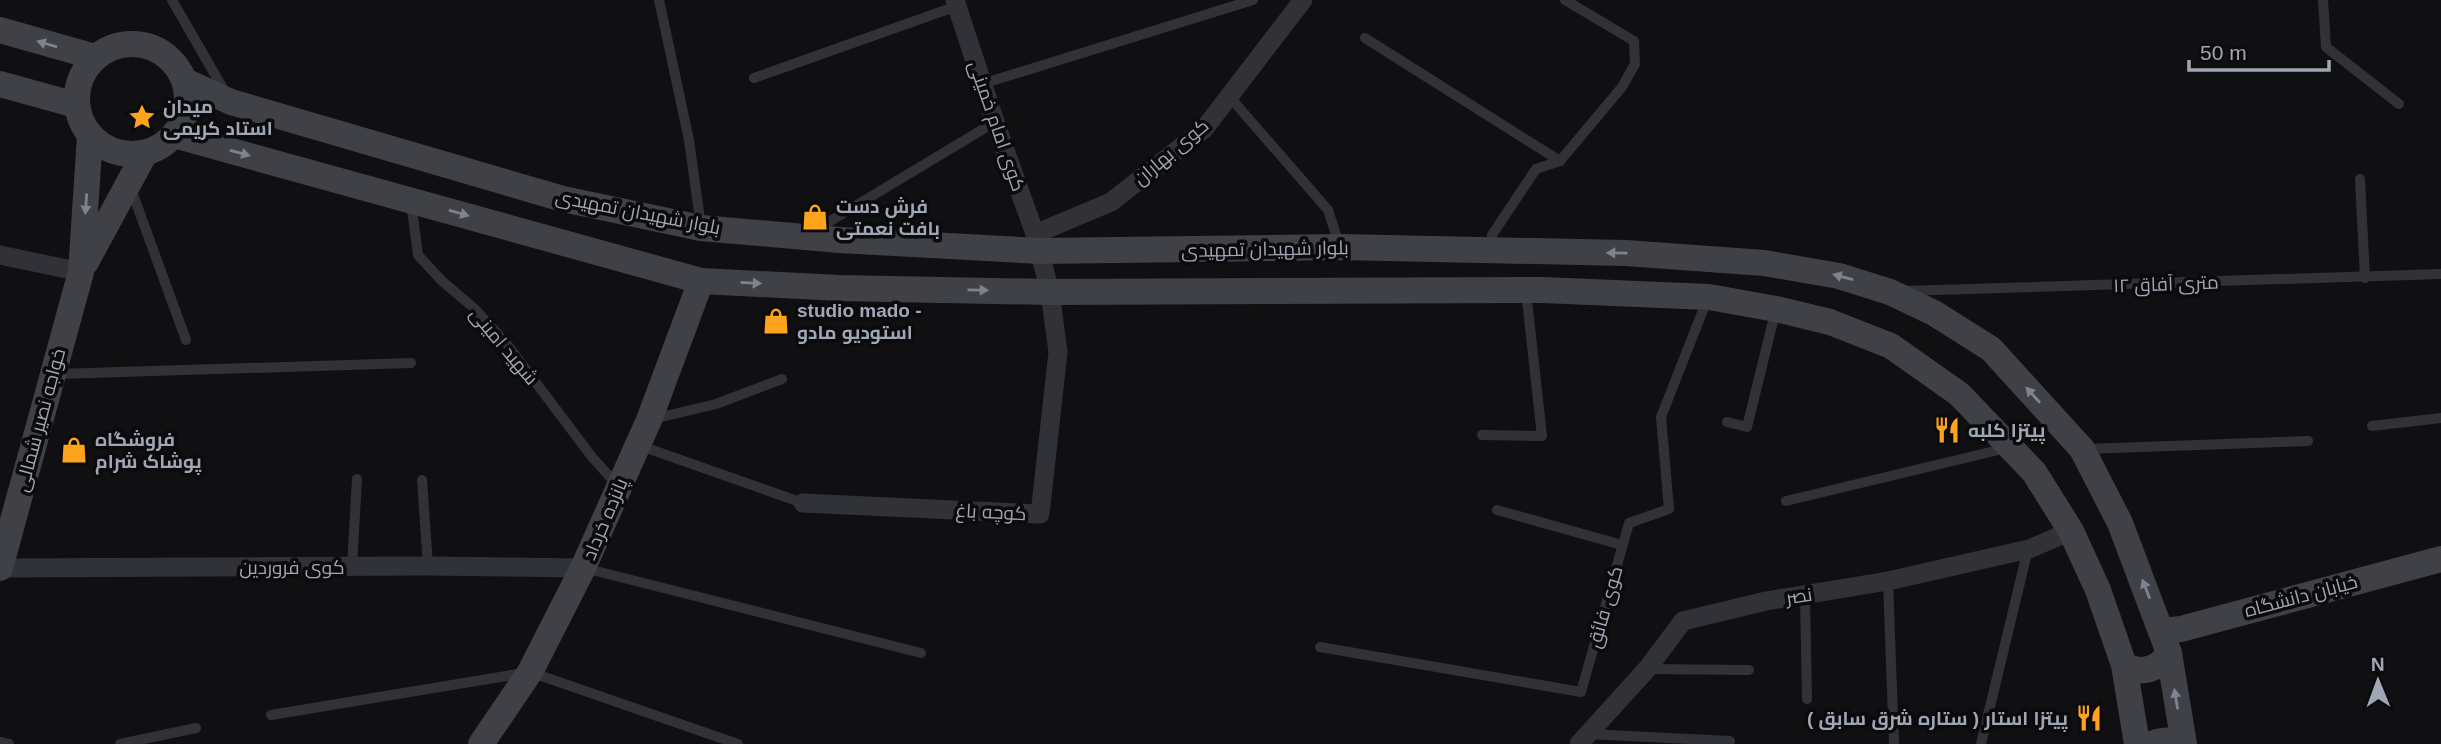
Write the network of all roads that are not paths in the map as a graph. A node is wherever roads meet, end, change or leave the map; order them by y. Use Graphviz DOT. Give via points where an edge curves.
graph roads {
  1 [pos="172,0"];
  2 [pos="659,0"];
  3 [pos="1253,0"];
  4 [pos="1303,0"];
  5 [pos="1565,0"];
  6 [pos="2322,0"];
  7 [pos="956,3"];
  8 [pos="0,30"];
  9 [pos="1365,38"];
  10 [pos="95,57"];
  11 [pos="754,78"];
  12 [pos="185,81"];
  13 [pos="0,84"];
  14 [pos="982,84"];
  15 [pos="1229,96"];
  16 [pos="230,102"];
  17 [pos="2399,104"];
  18 [pos="76,105"];
  19 [pos="995,122"];
  20 [pos="174,135"];
  21 [pos="90,136"];
  22 [pos="145,153"];
  23 [pos="1560,161"];
  24 [pos="2360,178"];
  25 [pos="129,182"];
  26 [pos="411,200"];
  27 [pos="701,228"];
  28 [pos="803,237"];
  29 [pos="1037,243"];
  30 [pos="1340,247"];
  31 [pos="1492,250"];
  32 [pos="0,255"];
  33 [pos="81,272"];
  34 [pos="2441,274"];
  35 [pos="2365,278"];
  36 [pos="701,281"];
  37 [pos="1526,290"];
  38 [pos="1050,292"];
  39 [pos="1890,292"];
  40 [pos="1709,297"];
  41 [pos="1776,309"];
  42 [pos="186,340"];
  43 [pos="411,363"];
  44 [pos="53,374"];
  45 [pos="782,379"];
  46 [pos="2441,418"];
  47 [pos="649,420"];
  48 [pos="1727,422"];
  49 [pos="2372,426"];
  50 [pos="1482,435"];
  51 [pos="2308,441"];
  52 [pos="638,444"];
  53 [pos="2010,447"];
  54 [pos="2082,449"];
  55 [pos="358,480"];
  56 [pos="422,480"];
  57 [pos="619,486"];
  58 [pos="1786,501"];
  59 [pos="803,503"];
  60 [pos="1497,510"];
  61 [pos="2071,531"];
  62 [pos="1622,545"];
  63 [pos="2029,549"];
  64 [pos="2441,559"];
  65 [pos="352,566"];
  66 [pos="428,566"];
  67 [pos="0,568"];
  68 [pos="583,568"];
  69 [pos="1888,581"];
  70 [pos="1805,596"];
  71 [pos="2165,642"];
  72 [pos="1320,647"];
  73 [pos="920,653"];
  74 [pos="2124,665"];
  75 [pos="1647,669"];
  76 [pos="1749,670"];
  77 [pos="530,672"];
  78 [pos="1807,699"];
  79 [pos="271,715"];
  80 [pos="196,728"];
  81 [pos="1583,739"];
  82 [pos="1730,741"];
  83 [pos="0,742"];
  84 [pos="9,744"];
  85 [pos="120,744"];
  86 [pos="481,744"];
  87 [pos="738,744"];
  88 [pos="1894,744"];
  89 [pos="1981,744"];
  90 [pos="2137,744"];
  91 [pos="2152,744"];
  92 [pos="2178,744"];
  93 [pos="2184,744"];
  1 -- 16 [label="lane"];
  2 -- 27 [label="lane" via="690,140"];
  3 -- 14 [label="lane"];
  4 -- 15 [label="street, کوی بهاران"];
  5 -- 23 [label="lane" via="1634,41 1634,64 1622,87"];
  6 -- 17 [label="lane" via="2326,47"];
  7 -- 11 [label="lane"];
  7 -- 14 [label="street, کوی امام خمینی"];
  10 -- 8 [label="main road, one-way"];
  9 -- 23 [label="lane"];
  10 -- 12 [label="main road" via="110,47 146,45 163,52"];
  10 -- 18 [label="main road" via="78,84"];
  12 -- 16 [label="main road, بلوار شهیدان تمهیدی"];
  12 -- 20 [label="main road" via="187,109"];
  13 -- 18 [label="main road"];
  14 -- 19 [label="street, کوی امام خمینی"];
  15 -- 29 [label="street, کوی بهاران" via="1204,129 1111,202"];
  15 -- 30 [label="lane" via="1328,210"];
  16 -- 27 [label="main road, بلوار شهیدان تمهیدی" via="564,199"];
  18 -- 21 [label="main road"];
  19 -- 28 [label="lane"];
  19 -- 29 [label="street, کوی امام خمینی"];
  20 -- 22 [label="main road"];
  20 -- 26 [label="main road, one-way"];
  21 -- 22 [label="main road" via="111,150"];
  21 -- 33 [label="main road, one-way"];
  22 -- 25 [label="main road"];
  23 -- 31 [label="lane" via="1536,169 1492,235"];
  24 -- 35 [label="lane"];
  25 -- 33 [label="main road"];
  25 -- 42 [label="lane"];
  26 -- 36 [label="main road, one-way"];
  26 -- 57 [label="lane, شهید امینی" via="418,255 506,343"];
  27 -- 28 [label="main road, بلوار شهیدان تمهیدی"];
  28 -- 29 [label="main road, بلوار شهیدان تمهیدی"];
  29 -- 30 [label="main road, بلوار شهیدان تمهیدی"];
  29 -- 38 [label="street, کوی امام خمینی"];
  30 -- 31 [label="main road, بلوار شهیدان تمهیدی"];
  39 -- 31 [label="main road, بلوار شهیدان تمهیدی, one-way" via="1839,276 1763,263"];
  32 -- 33 [label="street"];
  33 -- 44 [label="main road, خواجه نصیر شمالی"];
  34 -- 35 [label="lane, ۱۲ متری آفاق"];
  35 -- 39 [label="lane, ۱۲ متری آفاق"];
  36 -- 38 [label="main road, one-way"];
  36 -- 47 [label="main road, پانزده خرداد"];
  37 -- 38 [label="main road"];
  37 -- 40 [label="main road"];
  37 -- 50 [label="lane" via="1542,436"];
  38 -- 59 [label="street, کوچه باغ" via="1058,352 1040,514"];
  54 -- 39 [label="main road, بلوار شهیدان تمهیدی, one-way" via="1991,349"];
  40 -- 41 [label="main road"];
  40 -- 62 [label="lane, کوی فائق" via="1661,417 1669,509 1629,523"];
  41 -- 48 [label="lane" via="1747,427"];
  41 -- 53 [label="main road" via="1891,346 1959,394"];
  43 -- 44 [label="lane"];
  44 -- 67 [label="main road, خواجه نصیر شمالی"];
  45 -- 47 [label="lane" via="716,404"];
  46 -- 49 [label="lane"];
  47 -- 52 [label="main road, پانزده خرداد"];
  51 -- 54 [label="lane"];
  52 -- 57 [label="main road, پانزده خرداد"];
  52 -- 59 [label="lane"];
  53 -- 58 [label="lane"];
  53 -- 61 [label="main road" via="2034,472"];
  71 -- 54 [label="main road, بلوار شهیدان تمهیدی, one-way" via="2120,523"];
  55 -- 65 [label="lane"];
  56 -- 66 [label="lane"];
  57 -- 68 [label="main road, پانزده خرداد"];
  60 -- 62 [label="lane"];
  61 -- 63 [label="street, نصر"];
  61 -- 74 [label="main road"];
  62 -- 72 [label="lane, کوی فائق" via="1581,692"];
  63 -- 69 [label="street, نصر"];
  63 -- 89 [label="lane"];
  64 -- 71 [label="main road, خیابان دانشگاه" via="2181,629"];
  65 -- 66 [label="street, کوی فروردین"];
  65 -- 67 [label="street, کوی فروردین"];
  66 -- 68 [label="street, کوی فروردین"];
  68 -- 73 [label="lane"];
  68 -- 77 [label="main road, پانزده خرداد"];
  69 -- 70 [label="street, نصر"];
  69 -- 88 [label="lane"];
  70 -- 75 [label="street, نصر" via="1684,621"];
  70 -- 78 [label="lane"];
  71 -- 74 [label="main road" via="2158,666 2150,670"];
  93 -- 71 [label="main road, بلوار شهیدان تمهیدی, one-way"];
  74 -- 90 [label="main road"];
  75 -- 76 [label="lane"];
  75 -- 81 [label="street, نصر"];
  77 -- 79 [label="lane"];
  77 -- 86 [label="main road, پانزده خرداد"];
  77 -- 87 [label="lane"];
  80 -- 85 [label="lane"];
  81 -- 82 [label="lane"];
  83 -- 84 [label="lane"];
  91 -- 92 [label="main road"];
}
